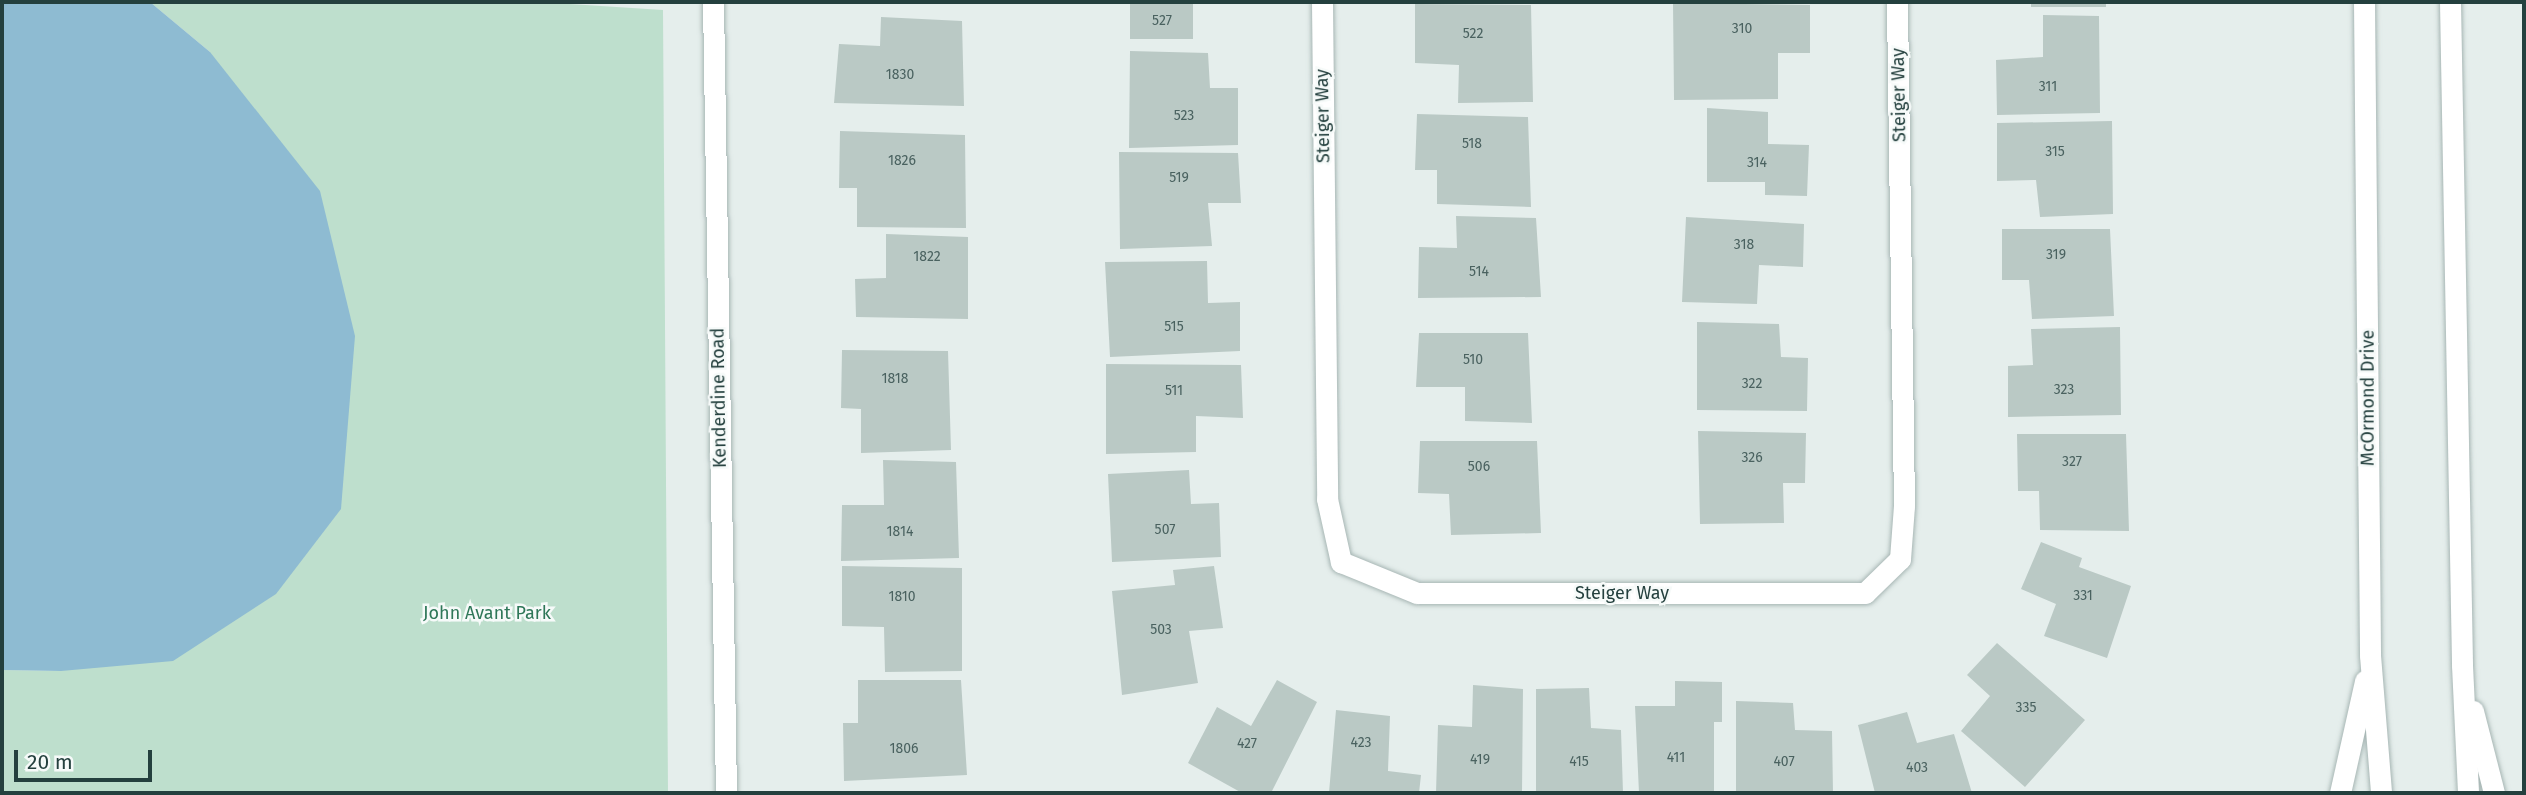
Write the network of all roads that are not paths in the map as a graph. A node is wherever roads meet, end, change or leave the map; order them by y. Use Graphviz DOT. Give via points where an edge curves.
graph roads {
  1 [pos="713,2"];
  2 [pos="1322,2"];
  3 [pos="1897,2"];
  4 [pos="2364,2"];
  5 [pos="2450,2"];
  6 [pos="2370,655"];
  7 [pos="2462,665"];
  8 [pos="726,793"];
  9 [pos="2340,793"];
  10 [pos="2381,793"];
  11 [pos="2468,793"];
  12 [pos="2494,793"];
  1 -- 8 [label="street, Kenderdine Road"];
  2 -- 3 [label="street, Steiger Way" via="1326,499 1341,562 1417,593 1865,593 1900,559 1904,506"];
  4 -- 6 [label="street, McOrmond Drive"];
  5 -- 7 [label="street"];
  6 -- 9 [label="street"];
  6 -- 10 [label="street, McOrmond Drive"];
  7 -- 11 [label="street"];
  7 -- 12 [label="street"];
}
